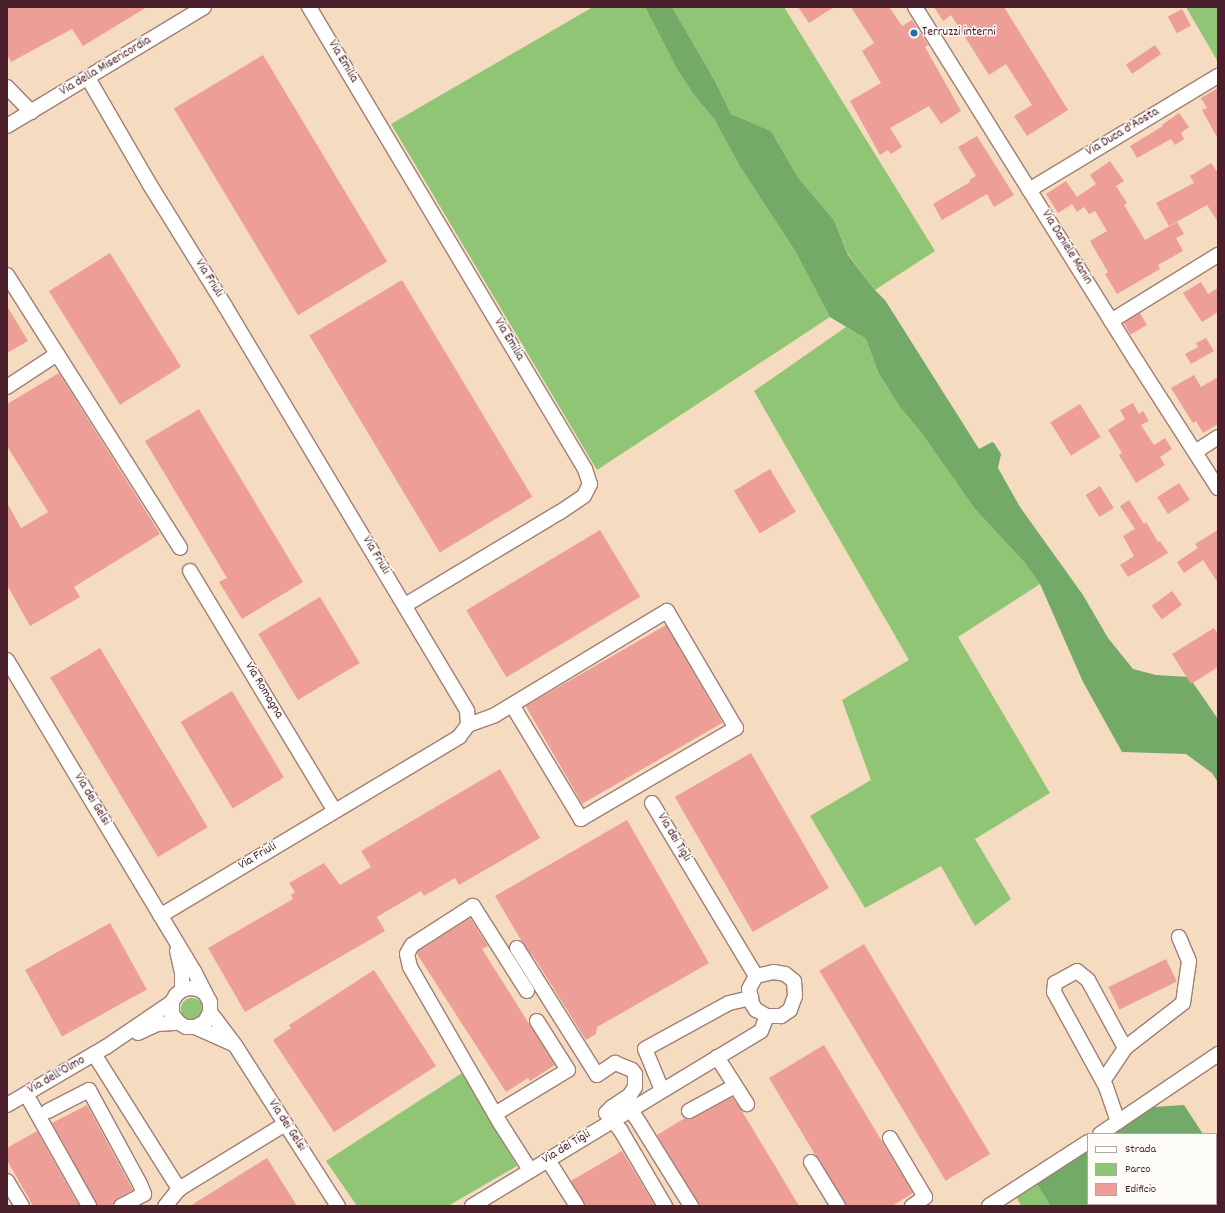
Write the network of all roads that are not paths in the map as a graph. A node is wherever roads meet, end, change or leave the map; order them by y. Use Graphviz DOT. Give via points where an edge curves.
graph roads {
  1 [pos="204,7"];
  2 [pos="309,7"];
  3 [pos="915,7"];
  4 [pos="1218,76"];
  5 [pos="88,78"];
  6 [pos="7,87"];
  7 [pos="31,112"];
  8 [pos="7,126"];
  9 [pos="1029,190"];
  10 [pos="1218,255"];
  11 [pos="7,275"];
  12 [pos="1111,320"];
  13 [pos="57,354"];
  14 [pos="7,387"];
  15 [pos="1218,437"];
  16 [pos="1195,452"];
  17 [pos="1218,488"];
  18 [pos="180,548"];
  19 [pos="190,571"];
  20 [pos="405,605"];
  21 [pos="7,660"];
  22 [pos="512,705"];
  23 [pos="468,725"];
  24 [pos="652,803"];
  25 [pos="335,811"];
  26 [pos="160,916"];
  27 [pos="1179,937"];
  28 [pos="176,941"];
  29 [pos="516,948"];
  30 [pos="756,976"];
  31 [pos="182,990"];
  32 [pos="527,991"];
  33 [pos="205,993"];
  34 [pos="751,998"];
  35 [pos="172,1002"];
  36 [pos="210,1012"];
  37 [pos="767,1016"];
  38 [pos="537,1020"];
  39 [pos="179,1023"];
  40 [pos="195,1027"];
  41 [pos="235,1045"];
  42 [pos="1126,1048"];
  43 [pos="100,1050"];
  44 [pos="1218,1054"];
  45 [pos="717,1057"];
  46 [pos="1103,1080"];
  47 [pos="735,1086"];
  48 [pos="662,1090"];
  49 [pos="26,1094"];
  50 [pos="747,1104"];
  51 [pos="7,1105"];
  52 [pos="630,1110"];
  53 [pos="690,1111"];
  54 [pos="48,1112"];
  55 [pos="495,1114"];
  56 [pos="611,1121"];
  57 [pos="1118,1122"];
  58 [pos="285,1124"];
  59 [pos="1102,1133"];
  60 [pos="890,1138"];
  61 [pos="1087,1143"];
  62 [pos="548,1160"];
  63 [pos="811,1162"];
  64 [pos="530,1170"];
  65 [pos="7,1181"];
  66 [pos="174,1200"];
  67 [pos="22,1206"];
  68 [pos="89,1206"];
  69 [pos="122,1206"];
  70 [pos="338,1206"];
  71 [pos="472,1206"];
  72 [pos="577,1206"];
  73 [pos="666,1206"];
  74 [pos="691,1206"];
  75 [pos="838,1206"];
  76 [pos="912,1206"];
  77 [pos="989,1206"];
  1 -- 5 [label="street, Via della Misericordia"];
  2 -- 20 [label="street, Via Emilia" via="581,462 590,484 584,496 566,508"];
  3 -- 9 [label="street, Via Daniele Manin"];
  4 -- 9 [label="street, Via Duca d'Aosta"];
  5 -- 7 [label="street, Via della Misericordia"];
  5 -- 20 [label="street, Via Friuli" via="150,185"];
  6 -- 7 [label="street"];
  7 -- 8 [label="street, Via della Misericordia"];
  9 -- 12 [label="street, Via Daniele Manin"];
  10 -- 12 [label="street"];
  11 -- 13 [label="street"];
  12 -- 16 [label="street, Via Daniele Manin"];
  13 -- 14 [label="street"];
  13 -- 18 [label="street"];
  15 -- 16 [label="street"];
  16 -- 17 [label="street, Via Daniele Manin"];
  19 -- 25 [label="street, Via Romagna"];
  20 -- 23 [label="street, Via Friuli" via="467,711"];
  21 -- 26 [label="street, Via dei Gelsi"];
  22 -- 22 [label="street" via="667,611 736,728 581,819"];
  22 -- 23 [label="street" via="496,715"];
  23 -- 25 [label="street, Via Friuli" via="459,737"];
  24 -- 30 [label="street, Via dei Tigli"];
  25 -- 26 [label="street, Via Friuli"];
  26 -- 28 [label="street, Via dei Gelsi"];
  27 -- 42 [label="street" via="1189,961 1183,1003"];
  28 -- 31 [label="street" via="182,973"];
  28 -- 33 [label="street, Via dei Gelsi"];
  29 -- 56 [label="street" via="597,1075 615,1063 632,1070 635,1074 635,1087 630,1095 606,1113"];
  30 -- 34 [label="street" via="749,988"];
  30 -- 37 [label="street" via="774,972 785,974 794,981 795,996 790,1010 781,1016"];
  31 -- 33 [label="street" via="198,989"];
  31 -- 35 [label="street"];
  32 -- 55 [label="street" via="473,906 412,945 407,954 410,967"];
  33 -- 36 [label="street" via="210,1002"];
  34 -- 37 [label="street" via="756,1010"];
  34 -- 48 [label="street" via="729,1003 645,1049"];
  35 -- 39 [label="street" via="172,1014"];
  35 -- 43 [label="street, Via dell'Olmo"];
  36 -- 40 [label="street" via="205,1022"];
  36 -- 41 [label="street, Via dei Gelsi"];
  37 -- 45 [label="street, Via dei Tigli" via="761,1031"];
  38 -- 55 [label="street" via="568,1070"];
  39 -- 40 [label="street" via="186,1027"];
  39 -- 43 [label="street, Via dell'Olmo" via="157,1024"];
  40 -- 41 [label="street"];
  41 -- 58 [label="street, Via dei Gelsi"];
  42 -- 46 [label="street"];
  42 -- 46 [label="street" via="1088,980 1077,971 1055,984 1054,992"];
  43 -- 49 [label="street, Via dell'Olmo"];
  43 -- 66 [label="street"];
  44 -- 57 [label="street"];
  45 -- 47 [label="street"];
  45 -- 48 [label="street, Via dei Tigli"];
  46 -- 57 [label="street"];
  47 -- 50 [label="street"];
  47 -- 53 [label="street"];
  48 -- 52 [label="street, Via dei Tigli"];
  49 -- 51 [label="street, Via dell'Olmo"];
  49 -- 68 [label="street"];
  52 -- 56 [label="street, Via dei Tigli"];
  52 -- 74 [label="street"];
  54 -- 69 [label="street" via="89,1090 144,1194"];
  55 -- 64 [label="street"];
  56 -- 62 [label="street, Via dei Tigli"];
  56 -- 73 [label="street" via="621,1131"];
  57 -- 59 [label="street"];
  58 -- 66 [label="street"];
  58 -- 70 [label="street, Via dei Gelsi"];
  60 -- 76 [label="street" via="925,1197"];
  61 -- 77 [label="street"];
  62 -- 64 [label="street, Via dei Tigli"];
  62 -- 72 [label="street"];
  63 -- 75 [label="street"];
  64 -- 71 [label="street, Via dei Tigli"];
  65 -- 67 [label="street"];
}
